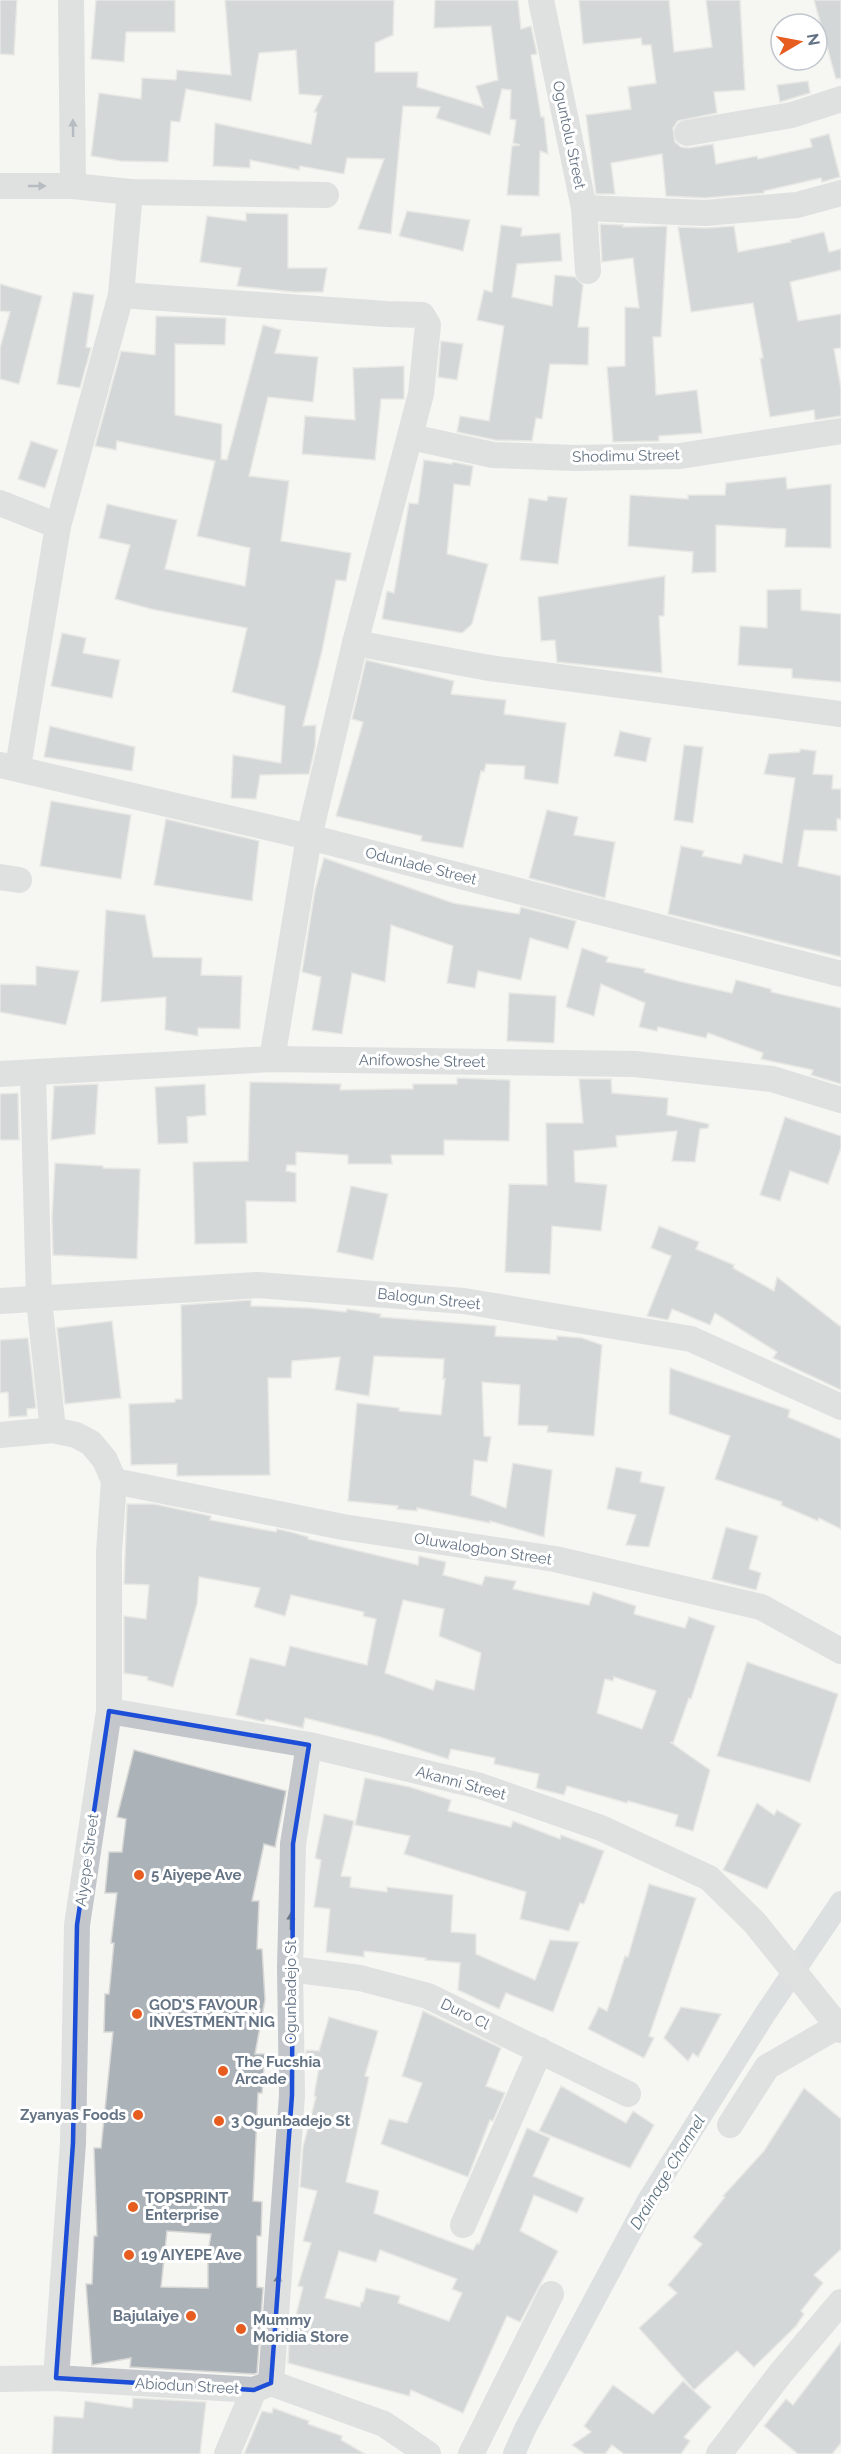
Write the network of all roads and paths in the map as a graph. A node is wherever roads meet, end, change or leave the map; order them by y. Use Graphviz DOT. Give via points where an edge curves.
graph roads {
  1 [pos="71,0"];
  2 [pos="541,0"];
  3 [pos="841,99"];
  4 [pos="687,133"];
  5 [pos="0,186"];
  6 [pos="73,186"];
  7 [pos="130,192"];
  8 [pos="841,192"];
  9 [pos="326,195"];
  10 [pos="584,208"];
  11 [pos="588,271"];
  12 [pos="122,295"];
  13 [pos="841,431"];
  14 [pos="411,437"];
  15 [pos="0,503"];
  16 [pos="58,526"];
  17 [pos="355,643"];
  18 [pos="841,714"];
  19 [pos="9,766"];
  20 [pos="309,837"];
  21 [pos="841,974"];
  22 [pos="272,1059"];
  23 [pos="0,1074"];
  24 [pos="33,1074"];
  25 [pos="841,1100"];
  26 [pos="39,1300"];
  27 [pos="0,1301"];
  28 [pos="841,1407"];
  29 [pos="53,1430"];
  30 [pos="0,1435"];
  31 [pos="114,1481"];
  32 [pos="841,1651"];
  33 [pos="109,1711"];
  34 [pos="309,1745"];
  35 [pos="290,1969"];
  36 [pos="835,2022"];
  37 [pos="540,2050"];
  38 [pos="628,2094"];
  39 [pos="730,2125"];
  40 [pos="463,2225"];
  41 [pos="551,2294"];
  42 [pos="841,2302"];
  43 [pos="56,2378"];
  44 [pos="0,2379"];
  45 [pos="263,2387"];
  46 [pos="227,2454"];
  47 [pos="428,2454"];
  48 [pos="471,2454"];
  49 [pos="719,2454"];
  6 -- 1 [label="street, one-way"];
  2 -- 10 [label="street, Oguntolu Street"];
  3 -- 4 [label="street" via="792,115"];
  5 -- 6 [label="street, one-way"];
  6 -- 7 [label="street"];
  7 -- 9 [label="street"];
  7 -- 12 [label="street"];
  8 -- 10 [label="street" via="797,205 705,213"];
  10 -- 11 [label="street, Oguntolu Street"];
  12 -- 14 [label="street" via="422,315 428,325 421,394"];
  12 -- 16 [label="street"];
  13 -- 14 [label="street, Shodimu Street" via="680,456 576,458 493,455"];
  14 -- 17 [label="street"];
  15 -- 16 [label="street"];
  16 -- 19 [label="street"];
  17 -- 18 [label="street" via="489,668"];
  17 -- 20 [label="street"];
  19 -- 20 [label="street, Odunlade Street"];
  20 -- 21 [label="street, Odunlade Street"];
  20 -- 22 [label="street"];
  22 -- 24 [label="street, Anifowoshe Street"];
  22 -- 25 [label="street, Anifowoshe Street" via="635,1064 772,1079"];
  23 -- 24 [label="street, Anifowoshe Street"];
  24 -- 26 [label="street"];
  26 -- 27 [label="street, Balogun Street"];
  26 -- 28 [label="street, Balogun Street" via="258,1285 464,1301 692,1339"];
  26 -- 29 [label="street"];
  29 -- 30 [label="street"];
  29 -- 31 [label="street" via="91,1443 105,1460"];
  31 -- 32 [label="street, Oluwalogbon Street" via="343,1527 555,1559 761,1607"];
  31 -- 33 [label="street, Aiyepe Street" via="109,1552"];
  33 -- 34 [label="street, Akanni Street"];
  33 -- 43 [label="street, Aiyepe Street" via="77,1924 73,2143"];
  35 -- 34 [label="street, Ogunbadejo St, one-way" via="293,1844"];
  34 -- 36 [label="street, Akanni Street" via="480,1786 602,1828 709,1878 755,1923"];
  35 -- 37 [label="street, Duro Cl" via="360,1978 428,1996"];
  45 -- 35 [label="street, Ogunbadejo St, one-way" via="292,2095"];
  36 -- 39 [label="street" via="767,2067"];
  37 -- 38 [label="street, Duro Cl"];
  37 -- 40 [label="street"];
  41 -- 48 [label="street"];
  42 -- 49 [label="street"];
  43 -- 44 [label="street, Abiodun Street"];
  43 -- 45 [label="street, Abiodun Street"];
  45 -- 46 [label="street, Ogunbadejo St"];
  45 -- 47 [label="street, Abiodun Street" via="384,2424"];
}
